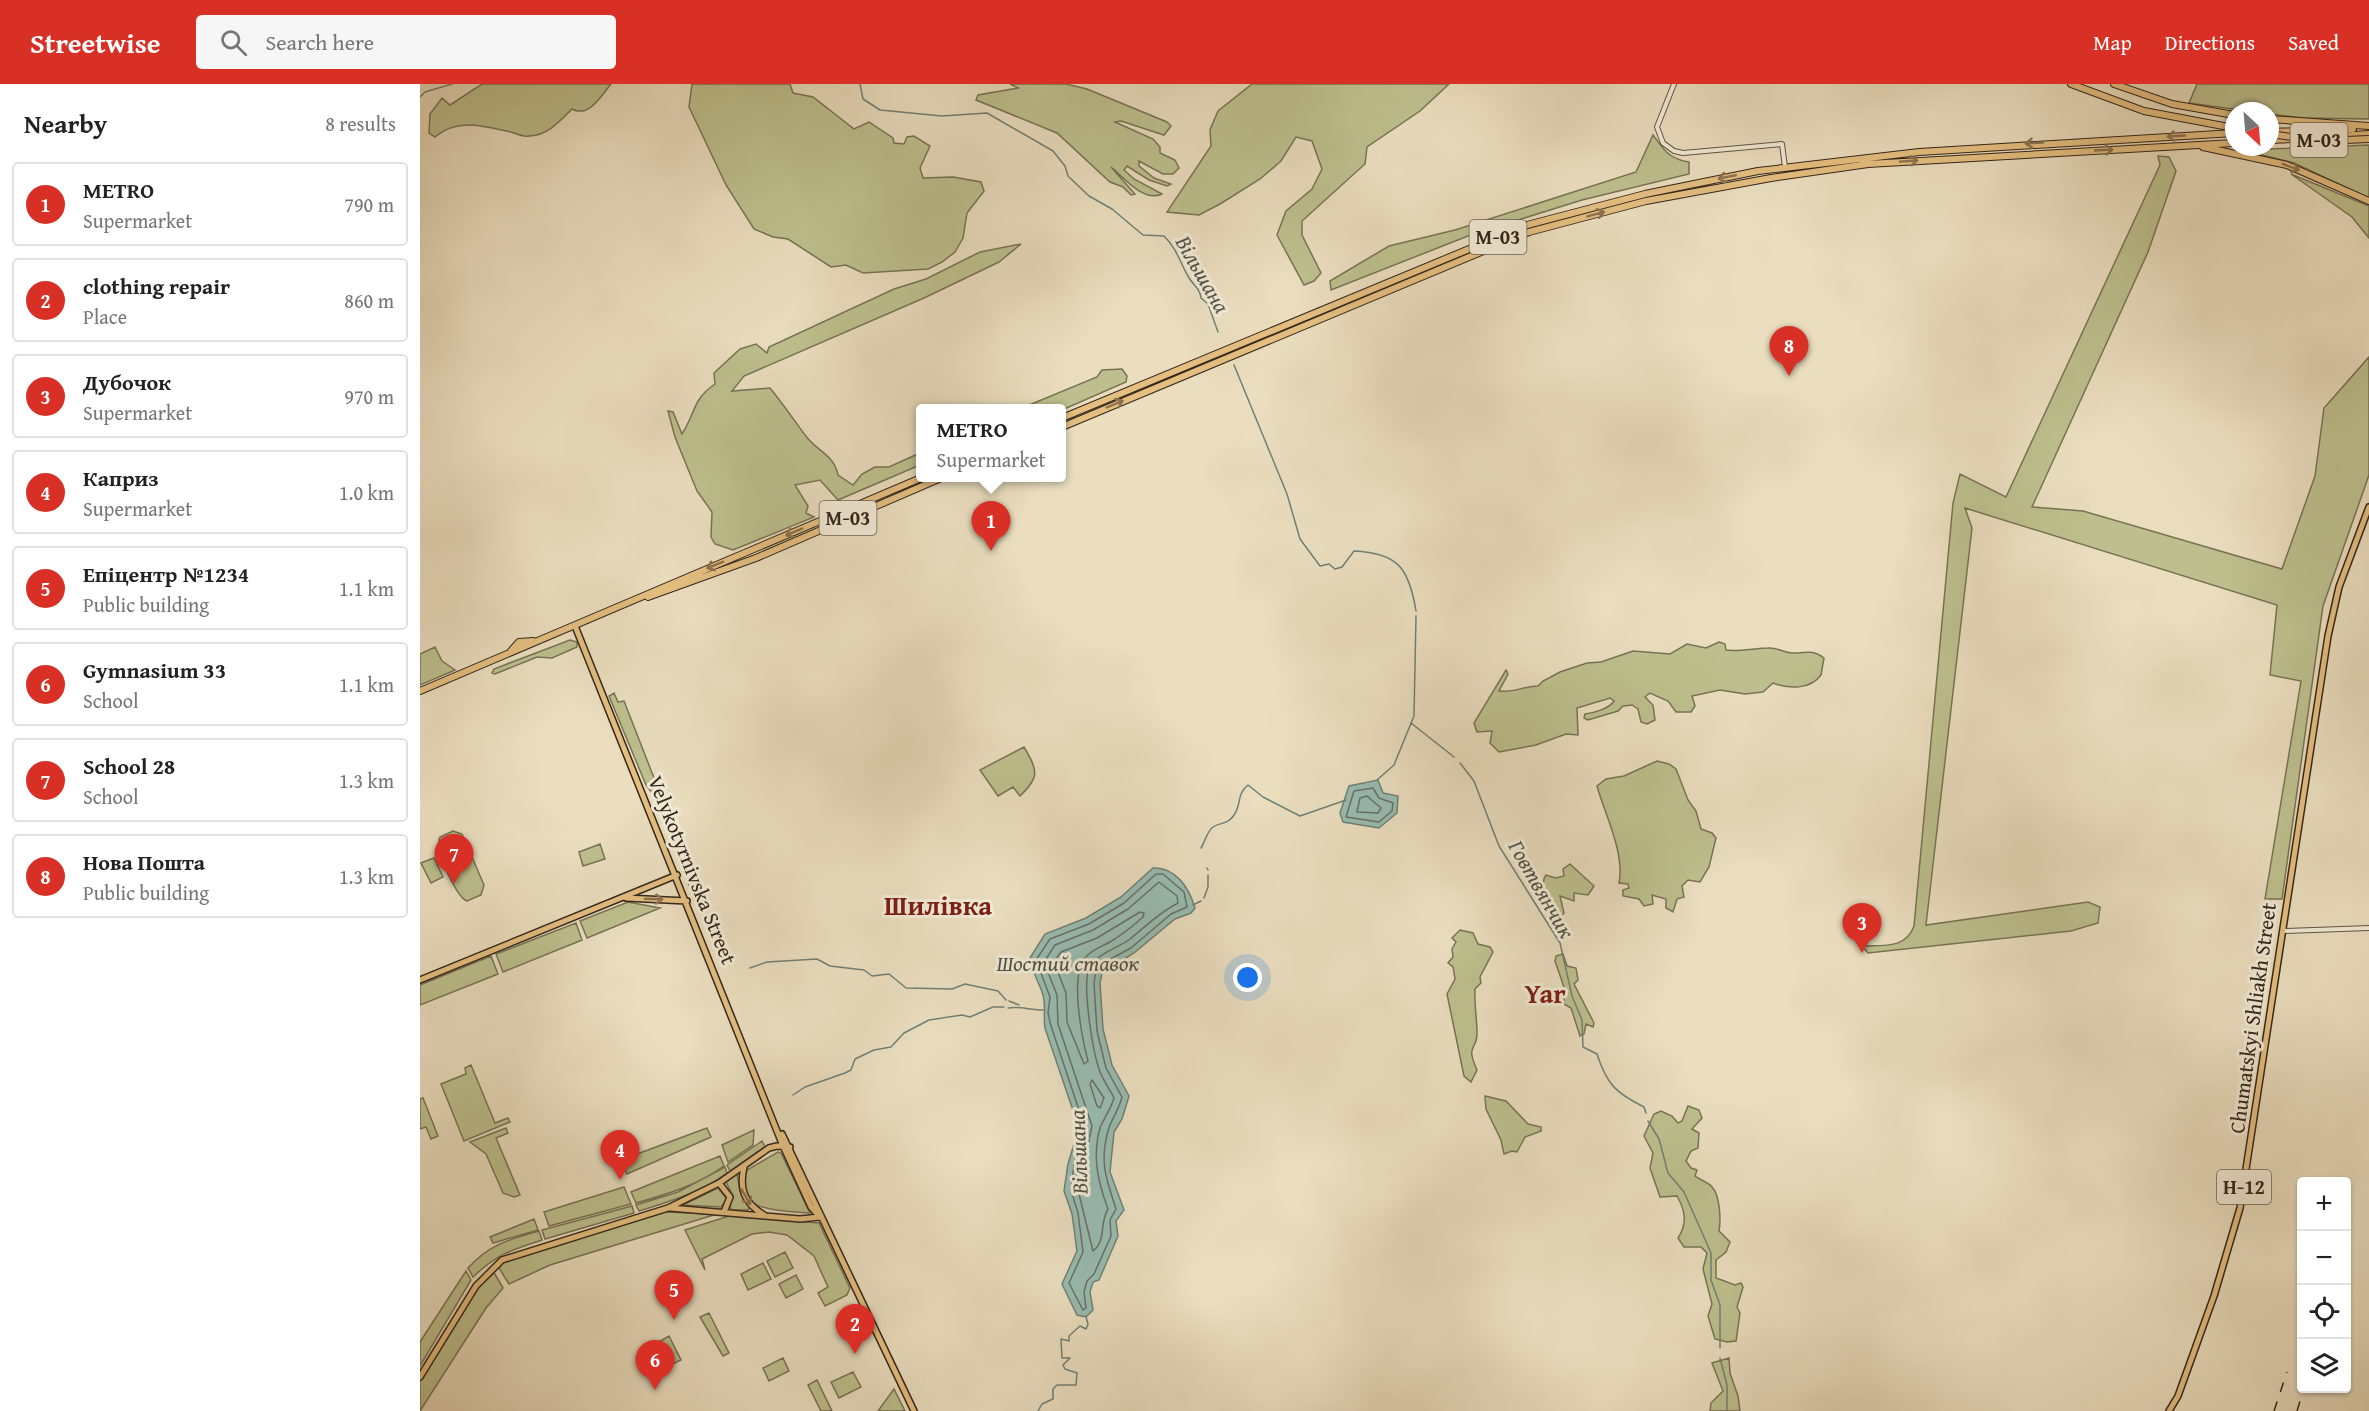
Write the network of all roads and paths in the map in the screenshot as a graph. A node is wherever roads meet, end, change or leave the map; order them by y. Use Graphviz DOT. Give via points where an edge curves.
graph roads {
  1 [pos="1674,84"];
  2 [pos="2071,84"];
  3 [pos="2114,84"];
  4 [pos="2225,113"];
  5 [pos="2279,120"];
  6 [pos="2225,127"];
  7 [pos="2369,127"];
  8 [pos="2225,133"];
  9 [pos="2279,133"];
  10 [pos="2279,134"];
  11 [pos="2369,134"];
  12 [pos="2279,139"];
  13 [pos="2369,140"];
  14 [pos="2225,143"];
  15 [pos="2194,145"];
  16 [pos="1785,167"];
  17 [pos="2369,201"];
  18 [pos="1066,416"];
  19 [pos="1066,425"];
  20 [pos="916,479"];
  21 [pos="930,482"];
  22 [pos="2369,507"];
  23 [pos="630,603"];
  24 [pos="575,626"];
  25 [pos="420,691"];
  26 [pos="677,875"];
  27 [pos="621,898"];
  28 [pos="687,901"];
  29 [pos="2369,928"];
  30 [pos="2283,932"];
  31 [pos="420,980"];
  32 [pos="777,1127"];
  33 [pos="783,1146"];
  34 [pos="790,1147"];
  35 [pos="744,1167"];
  36 [pos="719,1183"];
  37 [pos="668,1208"];
  38 [pos="724,1212"];
  39 [pos="769,1217"];
  40 [pos="820,1217"];
  41 [pos="420,1377"];
  42 [pos="2178,1396"];
  43 [pos="914,1411"];
  44 [pos="2169,1411"];
  45 [pos="2176,1411"];
  1 -- 16 [label="street" via="1657,127 1667,147 1683,153 1782,144"];
  2 -- 6 [label="highway" via="2144,111"];
  3 -- 4 [label="highway" via="2172,104"];
  5 -- 7 [label="highway, М-03"];
  7 -- 9 [label="highway, М-03"];
  8 -- 16 [label="highway, М-03, one-way" via="1919,152"];
  10 -- 13 [label="highway, М-03, bridge" via="2321,141"];
  11 -- 12 [label="highway, М-03"];
  14 -- 15 [label="highway, М-03"];
  15 -- 17 [label="highway, М-03, one-way" via="2287,165"];
  19 -- 15 [label="highway, М-03, one-way" via="1529,232 1646,201 1868,164"];
  16 -- 18 [label="highway, М-03, one-way" via="1645,194 1527,225"];
  20 -- 23 [label="highway, М-03, one-way"];
  21 -- 23 [label="highway, М-03" via="756,558"];
  22 -- 30 [label="main road, Chumatskyi Shliakh Street / Н-12" via="2339,587 2328,636"];
  23 -- 24 [label="highway, М-03"];
  24 -- 25 [label="highway, М-03" via="542,639 519,642 503,656"];
  24 -- 26 [label="main road, Velykotyrnivska Street"];
  26 -- 27 [label="main road"];
  26 -- 28 [label="main road, Velykotyrnivska Street"];
  27 -- 28 [label="main road, one-way"];
  27 -- 31 [label="main road"];
  28 -- 32 [label="main road, Velykotyrnivska Street"];
  29 -- 30 [label="street"];
  30 -- 42 [label="main road, Chumatskyi Shliakh Street / Н-12" via="2240,1208"];
  32 -- 33 [label="main road, Velykotyrnivska Street"];
  32 -- 34 [label="main road, Velykotyrnivska Street"];
  33 -- 34 [label="main road"];
  33 -- 35 [label="main road" via="769,1148"];
  33 -- 40 [label="main road, Velykotyrnivska Street" via="811,1207"];
  34 -- 40 [label="main road, Velykotyrnivska Street"];
  35 -- 36 [label="main road"];
  35 -- 39 [label="main road, one-way" via="742,1192 753,1208"];
  36 -- 37 [label="main road"];
  36 -- 38 [label="main road" via="730,1197"];
  37 -- 38 [label="main road"];
  37 -- 41 [label="main road" via="502,1260 476,1286"];
  38 -- 39 [label="main road"];
  39 -- 40 [label="main road"];
  40 -- 43 [label="main road, Velykotyrnivska Street"];
  42 -- 44 [label="main road, Chumatskyi Shliakh Street / Н-12"];
  42 -- 45 [label="main road, Chumatskyi Shliakh Street / Н-12"];
}
